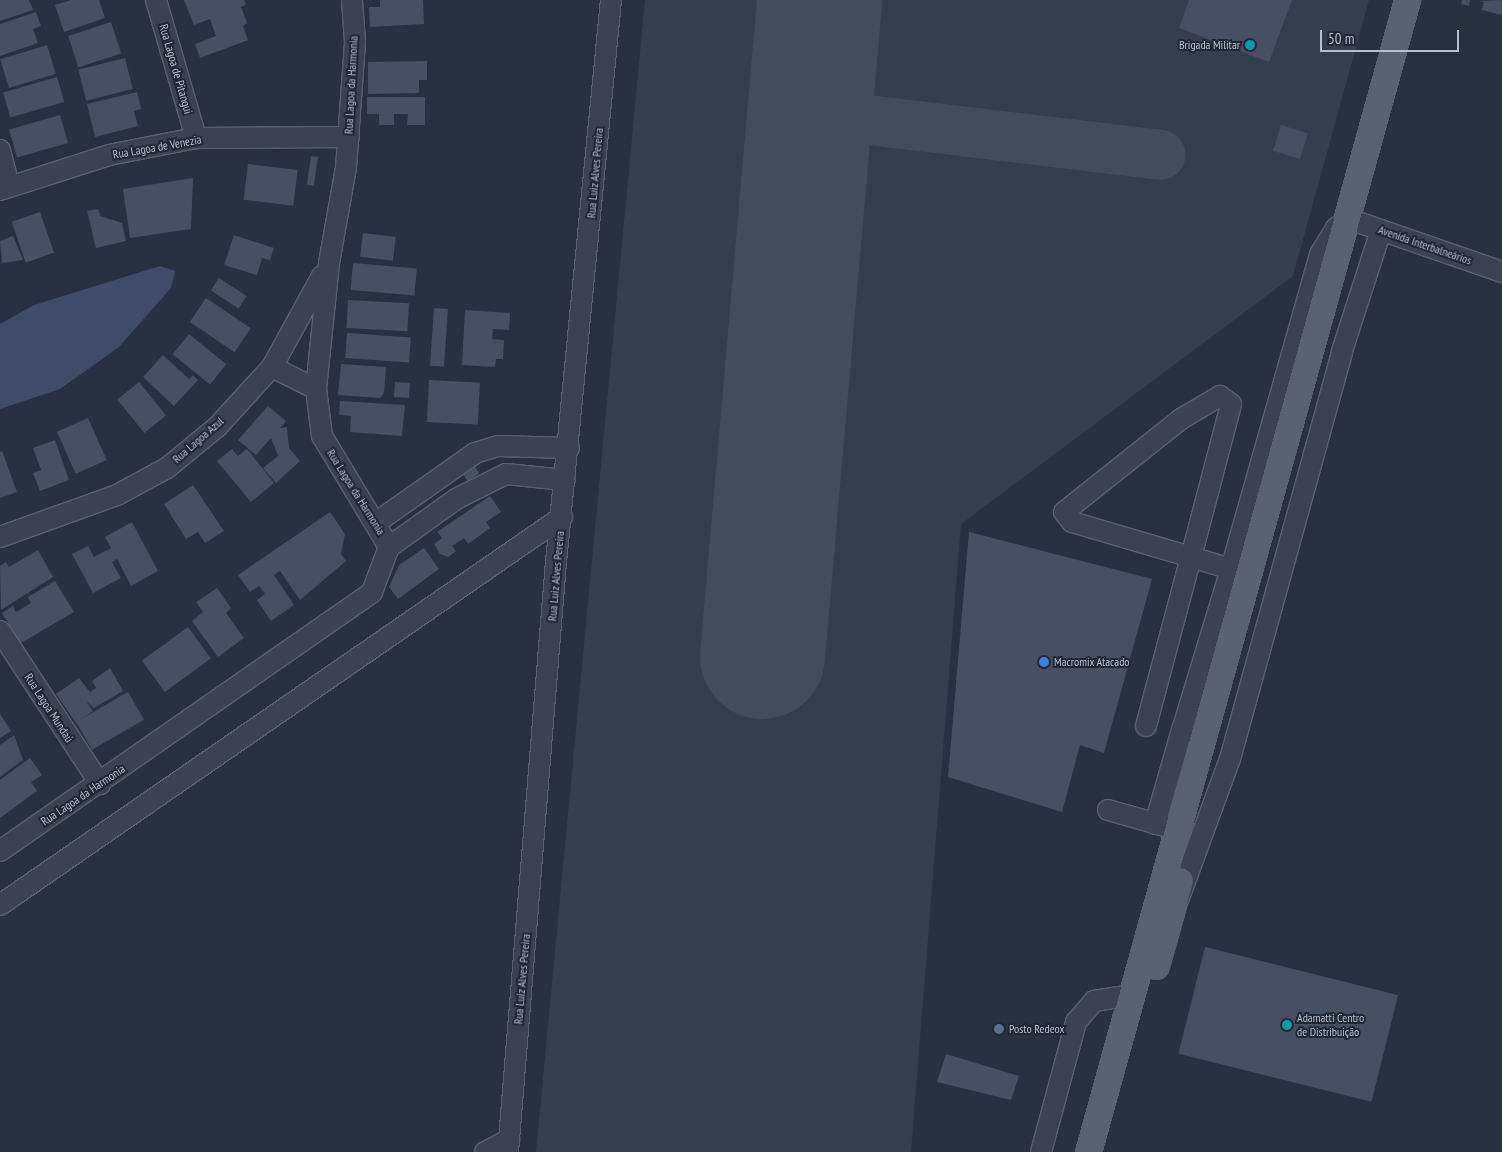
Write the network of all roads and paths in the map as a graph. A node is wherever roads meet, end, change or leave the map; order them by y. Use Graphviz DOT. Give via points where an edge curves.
graph roads {
  1 [pos="156,0"];
  2 [pos="352,0"];
  3 [pos="611,0"];
  4 [pos="1407,0"];
  5 [pos="1423,0"];
  6 [pos="349,137"];
  7 [pos="196,138"];
  8 [pos="0,150"];
  9 [pos="5,188"];
  10 [pos="1364,223"];
  11 [pos="329,263"];
  12 [pos="1502,272"];
  13 [pos="272,367"];
  14 [pos="316,388"];
  15 [pos="498,446"];
  16 [pos="569,448"];
  17 [pos="506,474"];
  18 [pos="442,476"];
  19 [pos="566,480"];
  20 [pos="456,499"];
  21 [pos="562,517"];
  22 [pos="377,522"];
  23 [pos="0,537"];
  24 [pos="389,547"];
  25 [pos="1192,557"];
  26 [pos="1231,568"];
  27 [pos="0,631"];
  28 [pos="1146,726"];
  29 [pos="1193,732"];
  30 [pos="100,784"];
  31 [pos="1108,810"];
  32 [pos="1167,826"];
  33 [pos="0,851"];
  34 [pos="0,905"];
  35 [pos="1170,918"];
  36 [pos="1131,995"];
  37 [pos="509,1146"];
  38 [pos="484,1152"];
  39 [pos="1041,1152"];
  40 [pos="1088,1152"];
  41 [pos="1105,1152"];
  1 -- 7 [label="street, Rua Lagoa de Pitangui"];
  2 -- 6 [label="street, Rua Lagoa da Harmonia" via="355,42"];
  3 -- 16 [label="street, Rua Luiz Alves Pereira"];
  4 -- 10 [label="main road"];
  5 -- 10 [label="main road"];
  6 -- 7 [label="street, Rua Lagoa de Venezia"];
  6 -- 11 [label="street, Rua Lagoa da Harmonia"];
  7 -- 9 [label="street, Rua Lagoa de Venezia" via="109,155"];
  8 -- 9 [label="street"];
  10 -- 12 [label="street, Avenida Interbalneários"];
  10 -- 26 [label="street" via="1328,238 1320,254"];
  10 -- 29 [label="main road"];
  10 -- 35 [label="main road"];
  10 -- 35 [label="street" via="1342,351 1230,759 1193,869"];
  11 -- 13 [label="street, Rua Lagoa Azul"];
  11 -- 14 [label="street, Rua Lagoa da Harmonia"];
  13 -- 14 [label="street"];
  13 -- 23 [label="street, Rua Lagoa Azul" via="217,427 167,468 117,495"];
  14 -- 22 [label="street, Rua Lagoa da Harmonia" via="322,436 335,464"];
  15 -- 16 [label="street"];
  15 -- 17 [label="street"];
  15 -- 18 [label="street" via="475,453"];
  16 -- 19 [label="street, Rua Luiz Alves Pereira"];
  17 -- 19 [label="street"];
  17 -- 20 [label="street"];
  18 -- 20 [label="street"];
  18 -- 22 [label="street"];
  19 -- 21 [label="street, Rua Luiz Alves Pereira"];
  20 -- 24 [label="street"];
  21 -- 34 [label="street"];
  21 -- 37 [label="street, Rua Luiz Alves Pereira"];
  22 -- 24 [label="street, Rua Lagoa da Harmonia"];
  24 -- 30 [label="street, Rua Lagoa da Harmonia" via="372,592"];
  25 -- 25 [label="street" via="1072,522 1064,512 1181,419 1220,396 1231,404"];
  25 -- 26 [label="street"];
  25 -- 28 [label="street"];
  26 -- 29 [label="street"];
  27 -- 30 [label="street, Rua Lagoa Mundaú"];
  29 -- 32 [label="main road"];
  30 -- 33 [label="street, Rua Lagoa da Harmonia"];
  31 -- 32 [label="street"];
  32 -- 36 [label="main road"];
  35 -- 41 [label="main road"];
  36 -- 39 [label="street" via="1094,1001 1076,1022"];
  36 -- 40 [label="main road"];
  37 -- 38 [label="street"];
}
